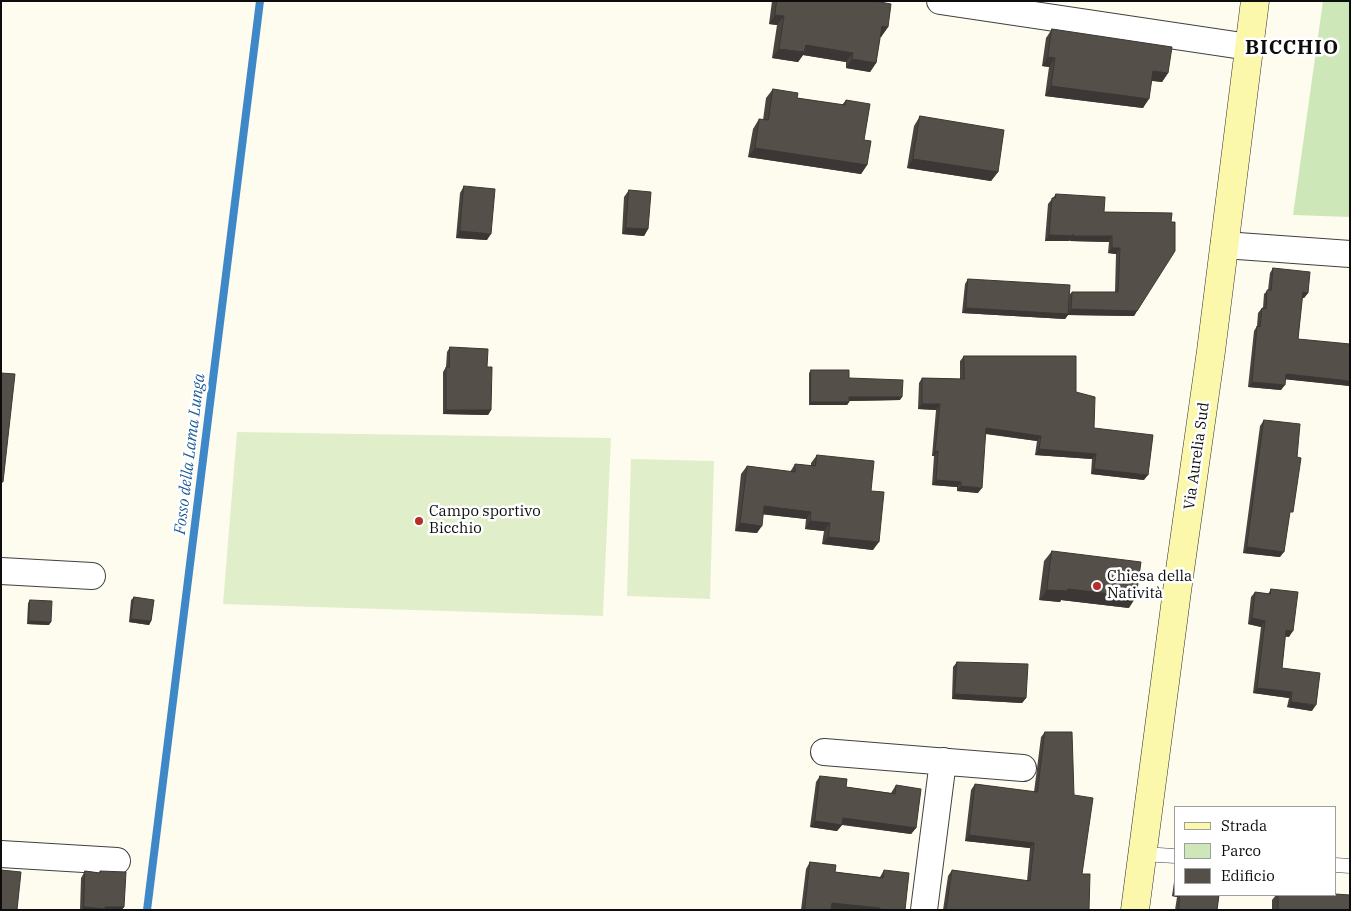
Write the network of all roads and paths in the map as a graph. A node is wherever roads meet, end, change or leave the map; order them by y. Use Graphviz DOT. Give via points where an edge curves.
graph roads {
  1 [pos="940,1"];
  2 [pos="1255,1"];
  3 [pos="1249,46"];
  4 [pos="1224,245"];
  5 [pos="1350,254"];
  6 [pos="1,571"];
  7 [pos="92,576"];
  8 [pos="824,752"];
  9 [pos="943,761"];
  10 [pos="1023,768"];
  11 [pos="1,854"];
  12 [pos="1142,854"];
  13 [pos="1174,856"];
  14 [pos="117,861"];
  15 [pos="1336,866"];
  16 [pos="1350,866"];
  17 [pos="924,910"];
  18 [pos="1135,910"];
  1 -- 3 [label="street"];
  2 -- 3 [label="main road, Via Aurelia Sud"];
  3 -- 4 [label="main road, Via Aurelia Sud"];
  4 -- 5 [label="street"];
  4 -- 12 [label="main road, Via Aurelia Sud"];
  6 -- 7 [label="street"];
  8 -- 9 [label="street"];
  9 -- 10 [label="street"];
  9 -- 17 [label="street"];
  11 -- 14 [label="street"];
  12 -- 13 [label="lane"];
  12 -- 18 [label="main road, Via Aurelia Sud"];
  15 -- 16 [label="lane"];
}
